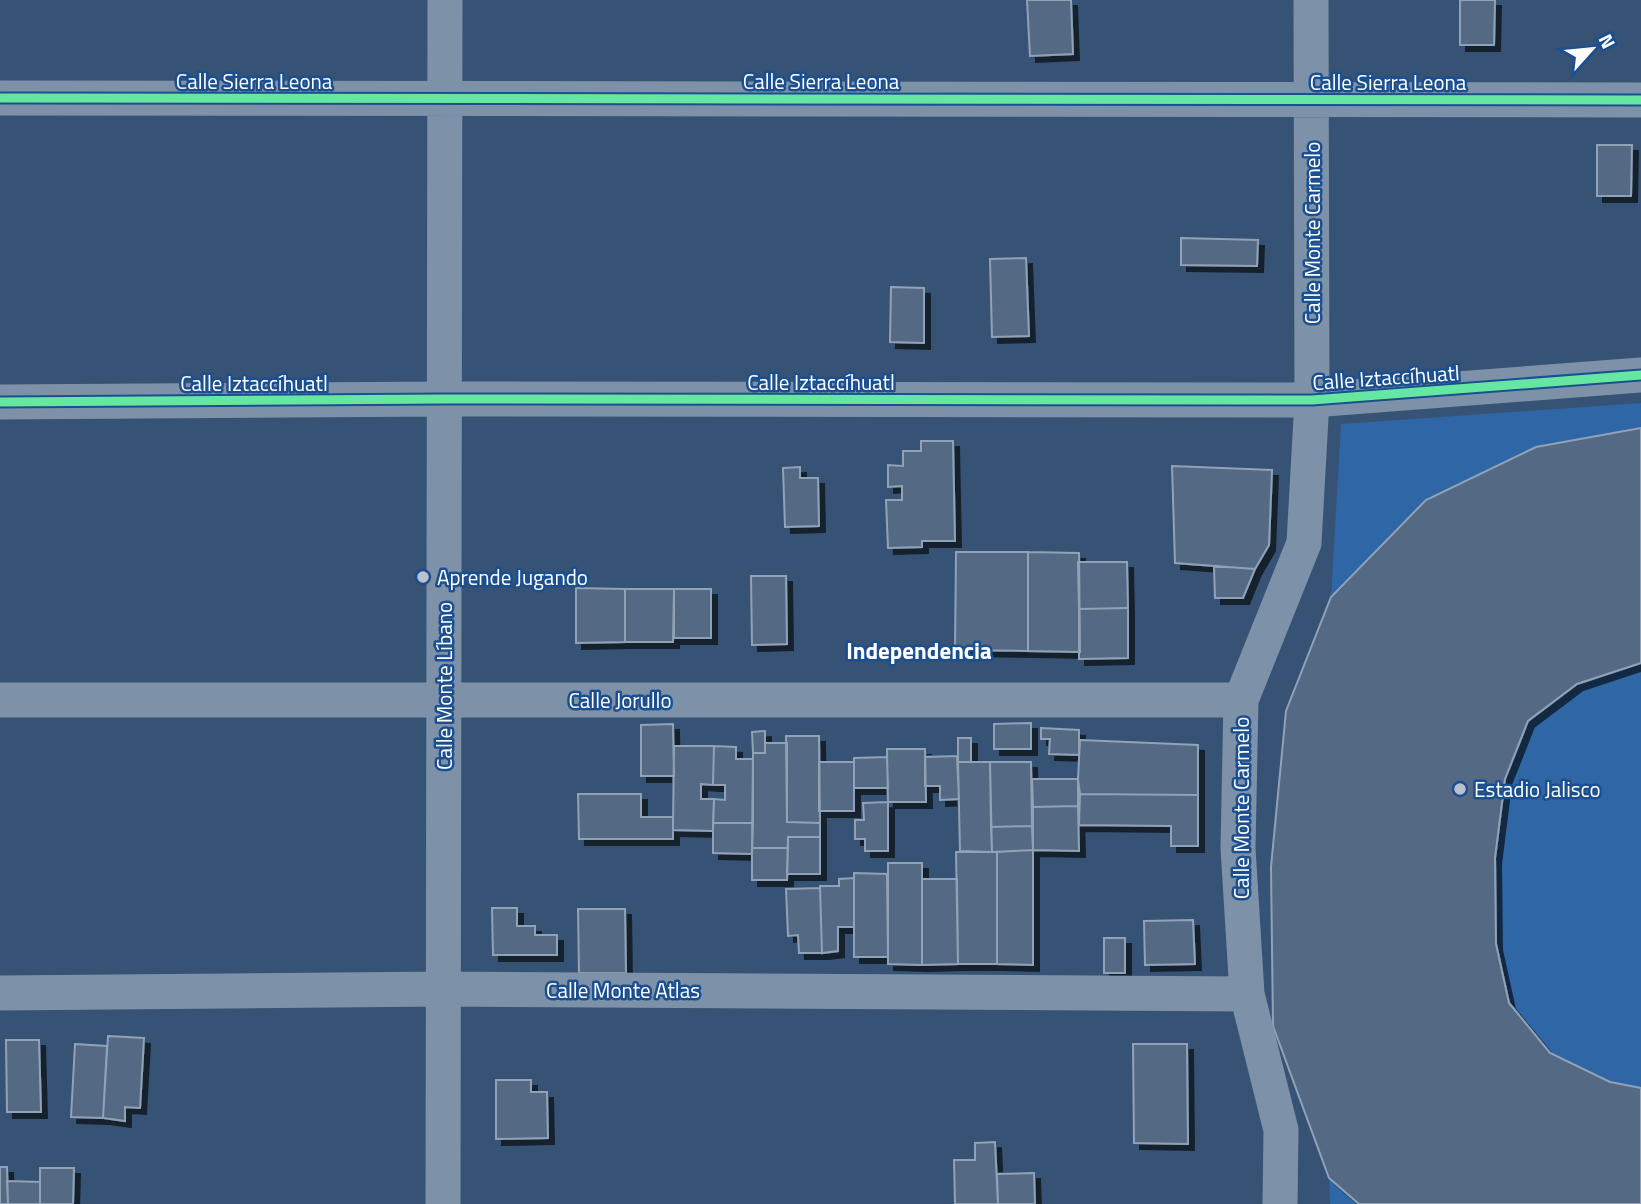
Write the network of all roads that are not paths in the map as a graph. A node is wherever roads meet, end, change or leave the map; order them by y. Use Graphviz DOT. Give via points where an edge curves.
graph roads {
  1 [pos="445,0"];
  2 [pos="1311,0"];
  3 [pos="0,98"];
  4 [pos="445,99"];
  5 [pos="1312,99"];
  6 [pos="1641,100"];
  7 [pos="1641,375"];
  8 [pos="445,399"];
  9 [pos="1312,400"];
  10 [pos="0,402"];
  11 [pos="0,700"];
  12 [pos="444,700"];
  13 [pos="1241,700"];
  14 [pos="443,989"];
  15 [pos="0,993"];
  16 [pos="1247,994"];
  17 [pos="443,1204"];
  18 [pos="1280,1204"];
  1 -- 4 [label="street, Calle Monte Líbano"];
  2 -- 5 [label="street, Calle Monte Carmelo"];
  3 -- 4 [label="street, Calle Sierra Leona"];
  4 -- 5 [label="street, Calle Sierra Leona"];
  4 -- 8 [label="street, Calle Monte Líbano"];
  5 -- 6 [label="street, Calle Sierra Leona"];
  5 -- 9 [label="street, Calle Monte Carmelo"];
  7 -- 9 [label="street, Calle Iztaccíhuatl"];
  8 -- 9 [label="street, Calle Iztaccíhuatl"];
  8 -- 10 [label="street, Calle Iztaccíhuatl"];
  8 -- 12 [label="street, Calle Monte Líbano"];
  9 -- 13 [label="street, Calle Monte Carmelo" via="1304,543"];
  11 -- 12 [label="street, Calle Jorullo"];
  12 -- 13 [label="street, Calle Jorullo"];
  12 -- 14 [label="street, Calle Monte Líbano"];
  13 -- 16 [label="street, Calle Monte Carmelo" via="1238,848"];
  14 -- 15 [label="street, Calle Monte Atlas"];
  14 -- 16 [label="street, Calle Monte Atlas"];
  14 -- 17 [label="street, Calle Monte Líbano"];
  16 -- 18 [label="street, Calle Monte Carmelo" via="1281,1130"];
}
